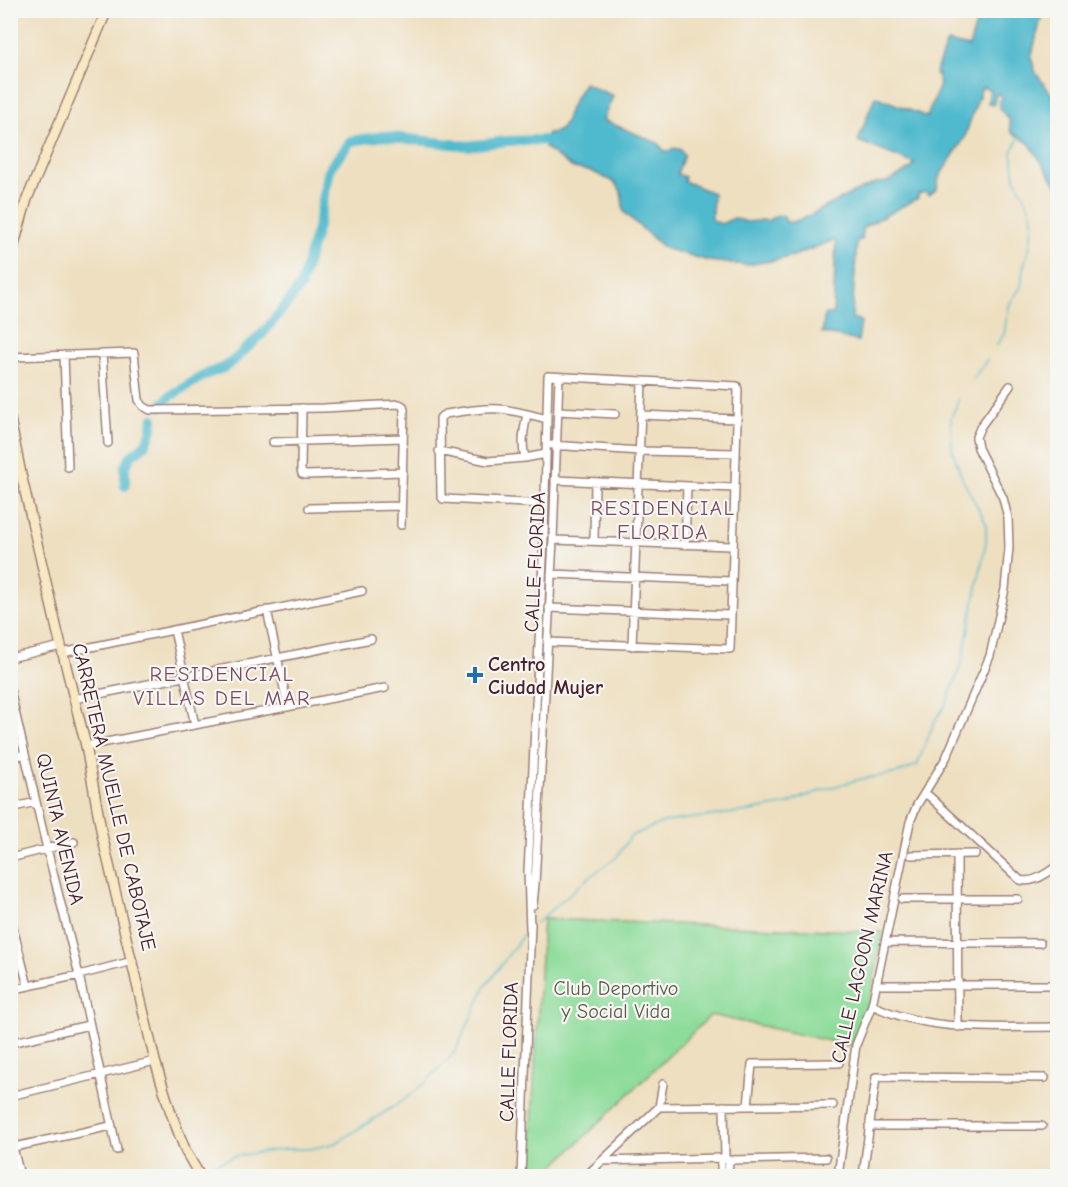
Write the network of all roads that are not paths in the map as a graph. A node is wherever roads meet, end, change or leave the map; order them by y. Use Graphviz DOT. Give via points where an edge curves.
graph roads {
  1 [pos="107,10"];
  2 [pos="10,263"];
  3 [pos="102,354"];
  4 [pos="64,355"];
  5 [pos="10,357"];
  6 [pos="559,377"];
  7 [pos="642,382"];
  8 [pos="1010,386"];
  9 [pos="302,408"];
  10 [pos="558,411"];
  11 [pos="527,414"];
  12 [pos="615,414"];
  13 [pos="641,415"];
  14 [pos="10,419"];
  15 [pos="547,419"];
  16 [pos="736,419"];
  17 [pos="404,438"];
  18 [pos="302,441"];
  19 [pos="273,442"];
  20 [pos="108,443"];
  21 [pos="547,445"];
  22 [pos="556,445"];
  23 [pos="440,451"];
  24 [pos="640,451"];
  25 [pos="736,453"];
  26 [pos="546,454"];
  27 [pos="525,458"];
  28 [pos="68,468"];
  29 [pos="403,472"];
  30 [pos="21,474"];
  31 [pos="10,476"];
  32 [pos="555,480"];
  33 [pos="596,482"];
  34 [pos="638,484"];
  35 [pos="687,486"];
  36 [pos="734,488"];
  37 [pos="544,504"];
  38 [pos="401,506"];
  39 [pos="309,508"];
  40 [pos="401,525"];
  41 [pos="553,540"];
  42 [pos="594,542"];
  43 [pos="636,543"];
  44 [pos="685,545"];
  45 [pos="732,546"];
  46 [pos="551,574"];
  47 [pos="635,578"];
  48 [pos="731,580"];
  49 [pos="362,591"];
  50 [pos="549,608"];
  51 [pos="267,610"];
  52 [pos="633,613"];
  53 [pos="730,615"];
  54 [pos="174,630"];
  55 [pos="371,639"];
  56 [pos="547,642"];
  57 [pos="632,646"];
  58 [pos="61,649"];
  59 [pos="10,658"];
  60 [pos="277,658"];
  61 [pos="184,677"];
  62 [pos="385,688"];
  63 [pos="10,690"];
  64 [pos="74,699"];
  65 [pos="288,707"];
  66 [pos="13,710"];
  67 [pos="195,725"];
  68 [pos="86,746"];
  69 [pos="25,754"];
  70 [pos="10,758"];
  71 [pos="924,794"];
  72 [pos="36,802"];
  73 [pos="10,808"];
  74 [pos="74,842"];
  75 [pos="47,849"];
  76 [pos="957,854"];
  77 [pos="975,854"];
  78 [pos="911,855"];
  79 [pos="10,858"];
  80 [pos="1058,866"];
  81 [pos="902,899"];
  82 [pos="957,899"];
  83 [pos="1018,899"];
  84 [pos="10,916"];
  85 [pos="530,929"];
  86 [pos="885,942"];
  87 [pos="957,943"];
  88 [pos="1040,943"];
  89 [pos="133,961"];
  90 [pos="79,975"];
  91 [pos="881,985"];
  92 [pos="958,985"];
  93 [pos="1058,985"];
  94 [pos="28,986"];
  95 [pos="10,990"];
  96 [pos="872,1005"];
  97 [pos="89,1025"];
  98 [pos="958,1027"];
  99 [pos="1058,1027"];
  100 [pos="10,1043"];
  101 [pos="155,1061"];
  102 [pos="839,1063"];
  103 [pos="101,1074"];
  104 [pos="1045,1078"];
  105 [pos="663,1084"];
  106 [pos="10,1096"];
  107 [pos="833,1105"];
  108 [pos="724,1106"];
  109 [pos="748,1106"];
  110 [pos="659,1107"];
  111 [pos="111,1126"];
  112 [pos="869,1126"];
  113 [pos="1042,1126"];
  114 [pos="10,1135"];
  115 [pos="12,1148"];
  116 [pos="117,1150"];
  117 [pos="826,1158"];
  118 [pos="725,1159"];
  119 [pos="602,1161"];
  120 [pos="20,1176"];
  121 [pos="200,1176"];
  122 [pos="521,1176"];
  123 [pos="586,1176"];
  124 [pos="721,1176"];
  125 [pos="729,1176"];
  126 [pos="838,1176"];
  127 [pos="863,1176"];
  1 -- 2 [label="main road" via="27,199"];
  3 -- 4 [label="street"];
  3 -- 9 [label="street" via="134,353 139,400 150,410"];
  3 -- 20 [label="street"];
  4 -- 5 [label="street"];
  4 -- 28 [label="street"];
  6 -- 7 [label="street"];
  6 -- 10 [label="street, CALLE FLORIDA"];
  6 -- 15 [label="street, CALLE FLORIDA" via="548,376"];
  7 -- 13 [label="street"];
  7 -- 16 [label="street" via="737,386"];
  8 -- 71 [label="street, CALLE LAGOON MARINA" via="976,437 1008,518 1005,589 990,656 946,758"];
  9 -- 17 [label="street" via="399,404 404,410"];
  9 -- 18 [label="street"];
  10 -- 12 [label="street"];
  10 -- 22 [label="street, CALLE FLORIDA"];
  11 -- 15 [label="street"];
  11 -- 23 [label="street" via="499,409 442,416"];
  11 -- 27 [label="street" via="522,445"];
  13 -- 16 [label="street"];
  13 -- 24 [label="street"];
  14 -- 30 [label="main road, CARRETERA MUELLE DE CABOTAJE"];
  15 -- 21 [label="street, CALLE FLORIDA"];
  16 -- 25 [label="street"];
  17 -- 18 [label="street"];
  17 -- 29 [label="street"];
  18 -- 19 [label="street"];
  18 -- 29 [label="street" via="302,474"];
  21 -- 22 [label="street"];
  21 -- 26 [label="street, CALLE FLORIDA"];
  22 -- 24 [label="street"];
  22 -- 32 [label="street, CALLE FLORIDA"];
  23 -- 27 [label="street" via="488,461"];
  23 -- 37 [label="street" via="443,499"];
  24 -- 25 [label="street"];
  24 -- 34 [label="street"];
  25 -- 36 [label="street"];
  26 -- 27 [label="street"];
  26 -- 37 [label="street, CALLE FLORIDA"];
  29 -- 38 [label="street"];
  30 -- 31 [label="street"];
  30 -- 58 [label="main road, CARRETERA MUELLE DE CABOTAJE"];
  32 -- 33 [label="street"];
  32 -- 41 [label="street, CALLE FLORIDA"];
  33 -- 34 [label="street"];
  33 -- 42 [label="street"];
  34 -- 35 [label="street"];
  34 -- 43 [label="street"];
  35 -- 36 [label="street"];
  35 -- 44 [label="street"];
  36 -- 45 [label="street"];
  37 -- 85 [label="street, CALLE FLORIDA" via="528,872"];
  38 -- 39 [label="street"];
  38 -- 40 [label="street"];
  41 -- 42 [label="street"];
  41 -- 46 [label="street, CALLE FLORIDA"];
  42 -- 43 [label="street"];
  43 -- 44 [label="street"];
  43 -- 47 [label="street"];
  44 -- 45 [label="street"];
  45 -- 48 [label="street"];
  46 -- 47 [label="street"];
  46 -- 50 [label="street, CALLE FLORIDA"];
  47 -- 48 [label="street"];
  47 -- 52 [label="street"];
  48 -- 53 [label="street"];
  49 -- 51 [label="street"];
  50 -- 52 [label="street"];
  50 -- 56 [label="street, CALLE FLORIDA"];
  51 -- 54 [label="street"];
  51 -- 60 [label="street"];
  52 -- 53 [label="street"];
  52 -- 57 [label="street"];
  53 -- 57 [label="street" via="730,649"];
  54 -- 58 [label="street"];
  54 -- 61 [label="street"];
  55 -- 60 [label="street"];
  56 -- 57 [label="street"];
  56 -- 85 [label="street, CALLE FLORIDA"];
  58 -- 59 [label="street"];
  58 -- 64 [label="main road, CARRETERA MUELLE DE CABOTAJE"];
  60 -- 61 [label="street"];
  60 -- 65 [label="street"];
  61 -- 64 [label="street"];
  61 -- 67 [label="street"];
  62 -- 65 [label="street"];
  63 -- 66 [label="street, QUINTA AVENIDA"];
  64 -- 68 [label="main road, CARRETERA MUELLE DE CABOTAJE"];
  65 -- 67 [label="street"];
  66 -- 69 [label="street, QUINTA AVENIDA"];
  67 -- 68 [label="street"];
  68 -- 89 [label="main road, CARRETERA MUELLE DE CABOTAJE" via="102,835"];
  69 -- 70 [label="street"];
  69 -- 72 [label="street, QUINTA AVENIDA"];
  71 -- 80 [label="street" via="1020,880 1033,880"];
  71 -- 86 [label="street, CALLE LAGOON MARINA" via="910,822"];
  72 -- 73 [label="street"];
  72 -- 75 [label="street, QUINTA AVENIDA"];
  74 -- 75 [label="street"];
  75 -- 79 [label="street"];
  75 -- 90 [label="street, QUINTA AVENIDA"];
  76 -- 77 [label="street"];
  76 -- 78 [label="street"];
  76 -- 82 [label="street"];
  81 -- 82 [label="street"];
  82 -- 83 [label="street"];
  82 -- 87 [label="street"];
  84 -- 94 [label="street"];
  85 -- 122 [label="street, CALLE FLORIDA"];
  86 -- 87 [label="street"];
  86 -- 96 [label="street, CALLE LAGOON MARINA"];
  87 -- 88 [label="street"];
  87 -- 92 [label="street"];
  89 -- 90 [label="street"];
  89 -- 101 [label="main road, CARRETERA MUELLE DE CABOTAJE"];
  90 -- 94 [label="street"];
  90 -- 97 [label="street, QUINTA AVENIDA"];
  91 -- 92 [label="street"];
  92 -- 93 [label="street"];
  92 -- 98 [label="street"];
  94 -- 95 [label="street"];
  96 -- 98 [label="street" via="900,1017"];
  96 -- 126 [label="street, CALLE LAGOON MARINA" via="856,1045"];
  97 -- 100 [label="street"];
  97 -- 103 [label="street, QUINTA AVENIDA"];
  98 -- 99 [label="street"];
  101 -- 103 [label="street"];
  101 -- 121 [label="main road, CARRETERA MUELLE DE CABOTAJE" via="186,1152"];
  102 -- 109 [label="street" via="752,1064"];
  103 -- 106 [label="street"];
  103 -- 111 [label="street, QUINTA AVENIDA"];
  104 -- 112 [label="street" via="876,1077"];
  105 -- 110 [label="street"];
  107 -- 109 [label="street"];
  108 -- 109 [label="street"];
  108 -- 110 [label="street"];
  108 -- 118 [label="street"];
  110 -- 119 [label="street"];
  111 -- 115 [label="street"];
  111 -- 116 [label="street, QUINTA AVENIDA"];
  112 -- 113 [label="street"];
  112 -- 127 [label="street"];
  114 -- 115 [label="street"];
  115 -- 120 [label="street"];
  117 -- 118 [label="street"];
  118 -- 119 [label="street"];
  118 -- 124 [label="street"];
  118 -- 125 [label="street"];
  119 -- 123 [label="street"];
}
